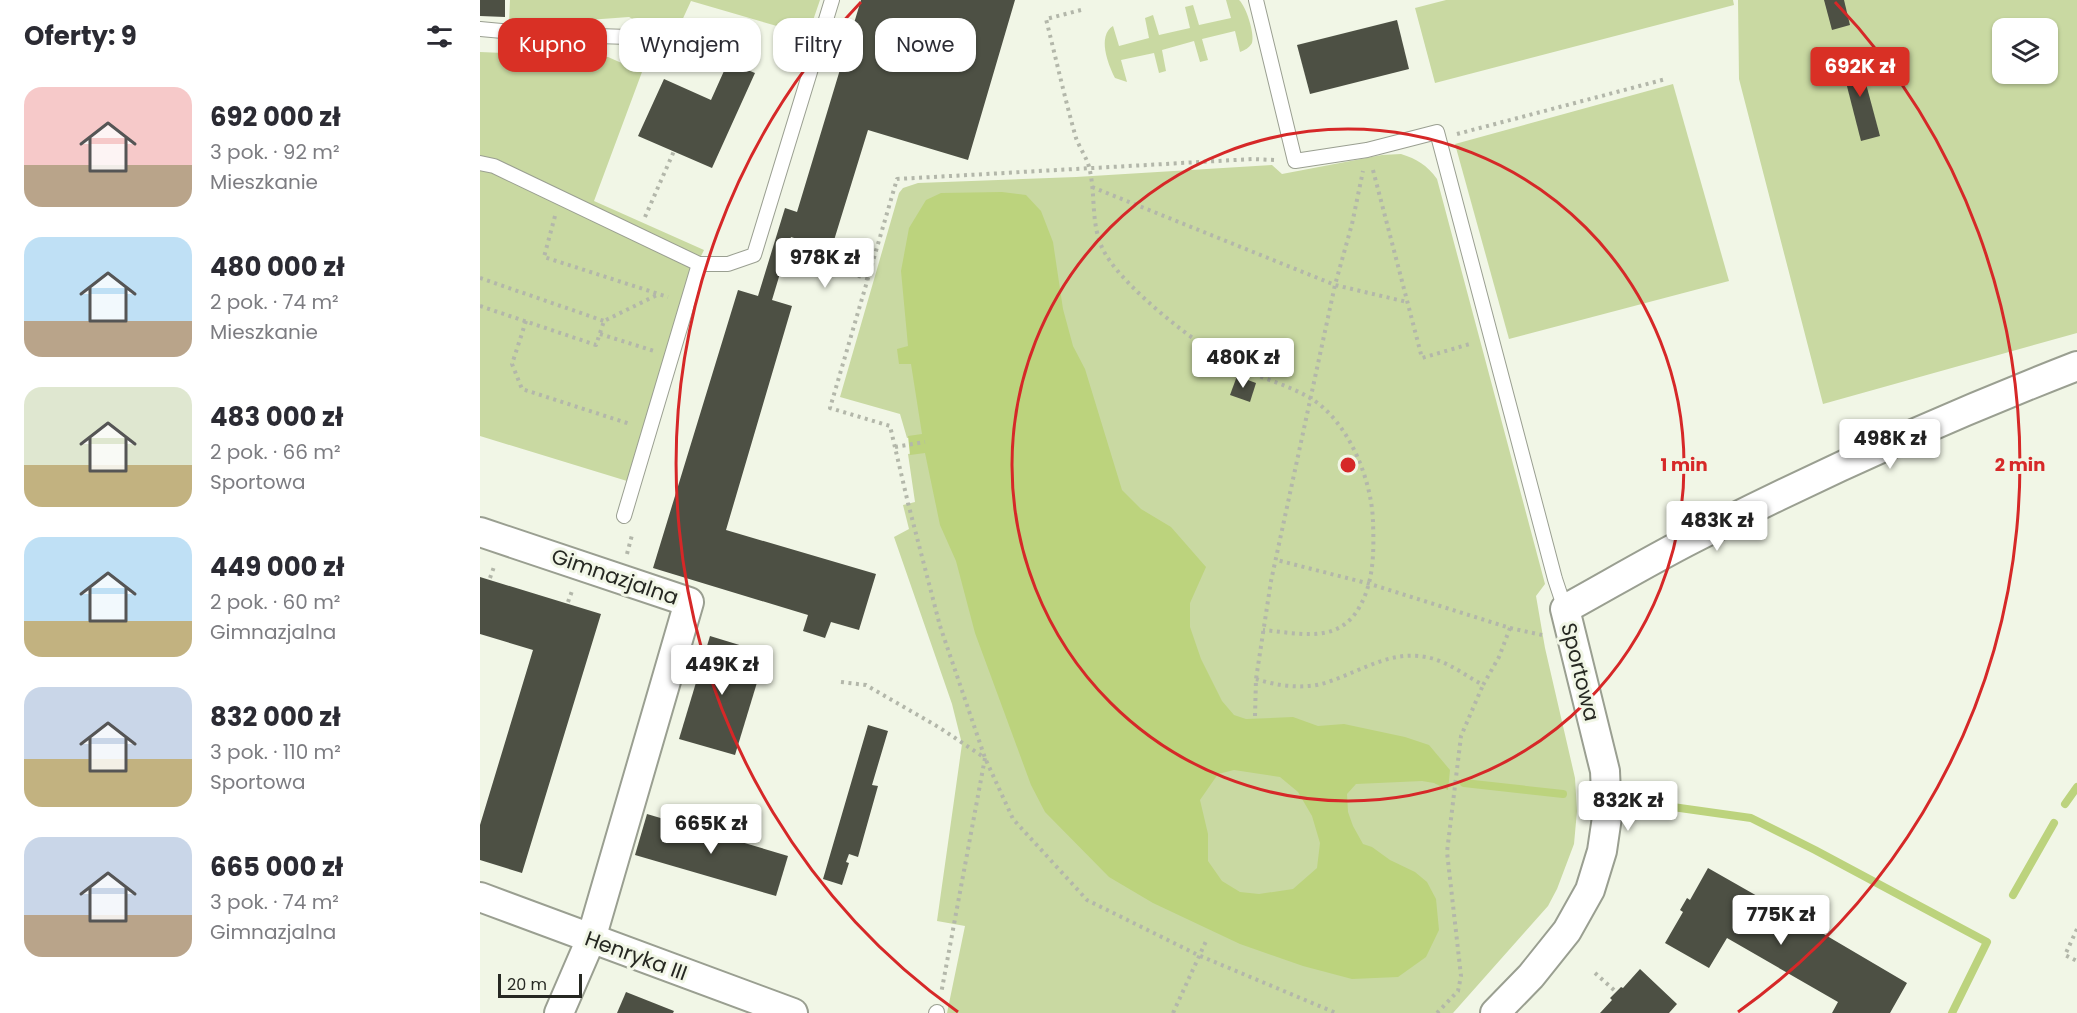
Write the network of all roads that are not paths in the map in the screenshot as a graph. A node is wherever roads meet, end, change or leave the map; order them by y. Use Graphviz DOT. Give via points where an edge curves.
graph roads {
  1 [pos="832,0"];
  2 [pos="1256,0"];
  3 [pos="480,29"];
  4 [pos="619,37"];
  5 [pos="480,163"];
  6 [pos="699,264"];
  7 [pos="2077,366"];
  8 [pos="624,516"];
  9 [pos="480,532"];
  10 [pos="1565,609"];
  11 [pos="480,897"];
  12 [pos="591,939"];
  13 [pos="559,1013"];
  14 [pos="793,1013"];
  15 [pos="1495,1013"];
  1 -- 6 [label="lane" via="754,255 728,264"];
  2 -- 10 [label="lane" via="1295,161 1367,150 1437,132"];
  3 -- 4 [label="lane"];
  5 -- 6 [label="lane" via="494,166"];
  6 -- 8 [label="lane"];
  7 -- 10 [label="street, Sportowa" via="1922,429 1818,477"];
  9 -- 12 [label="street, Gimnazjalna" via="690,602"];
  10 -- 15 [label="street, Sportowa" via="1605,771 1607,817 1602,851 1590,890 1568,931"];
  11 -- 12 [label="street, Henryka III"];
  12 -- 13 [label="street"];
  12 -- 14 [label="street, Henryka III"];
}
